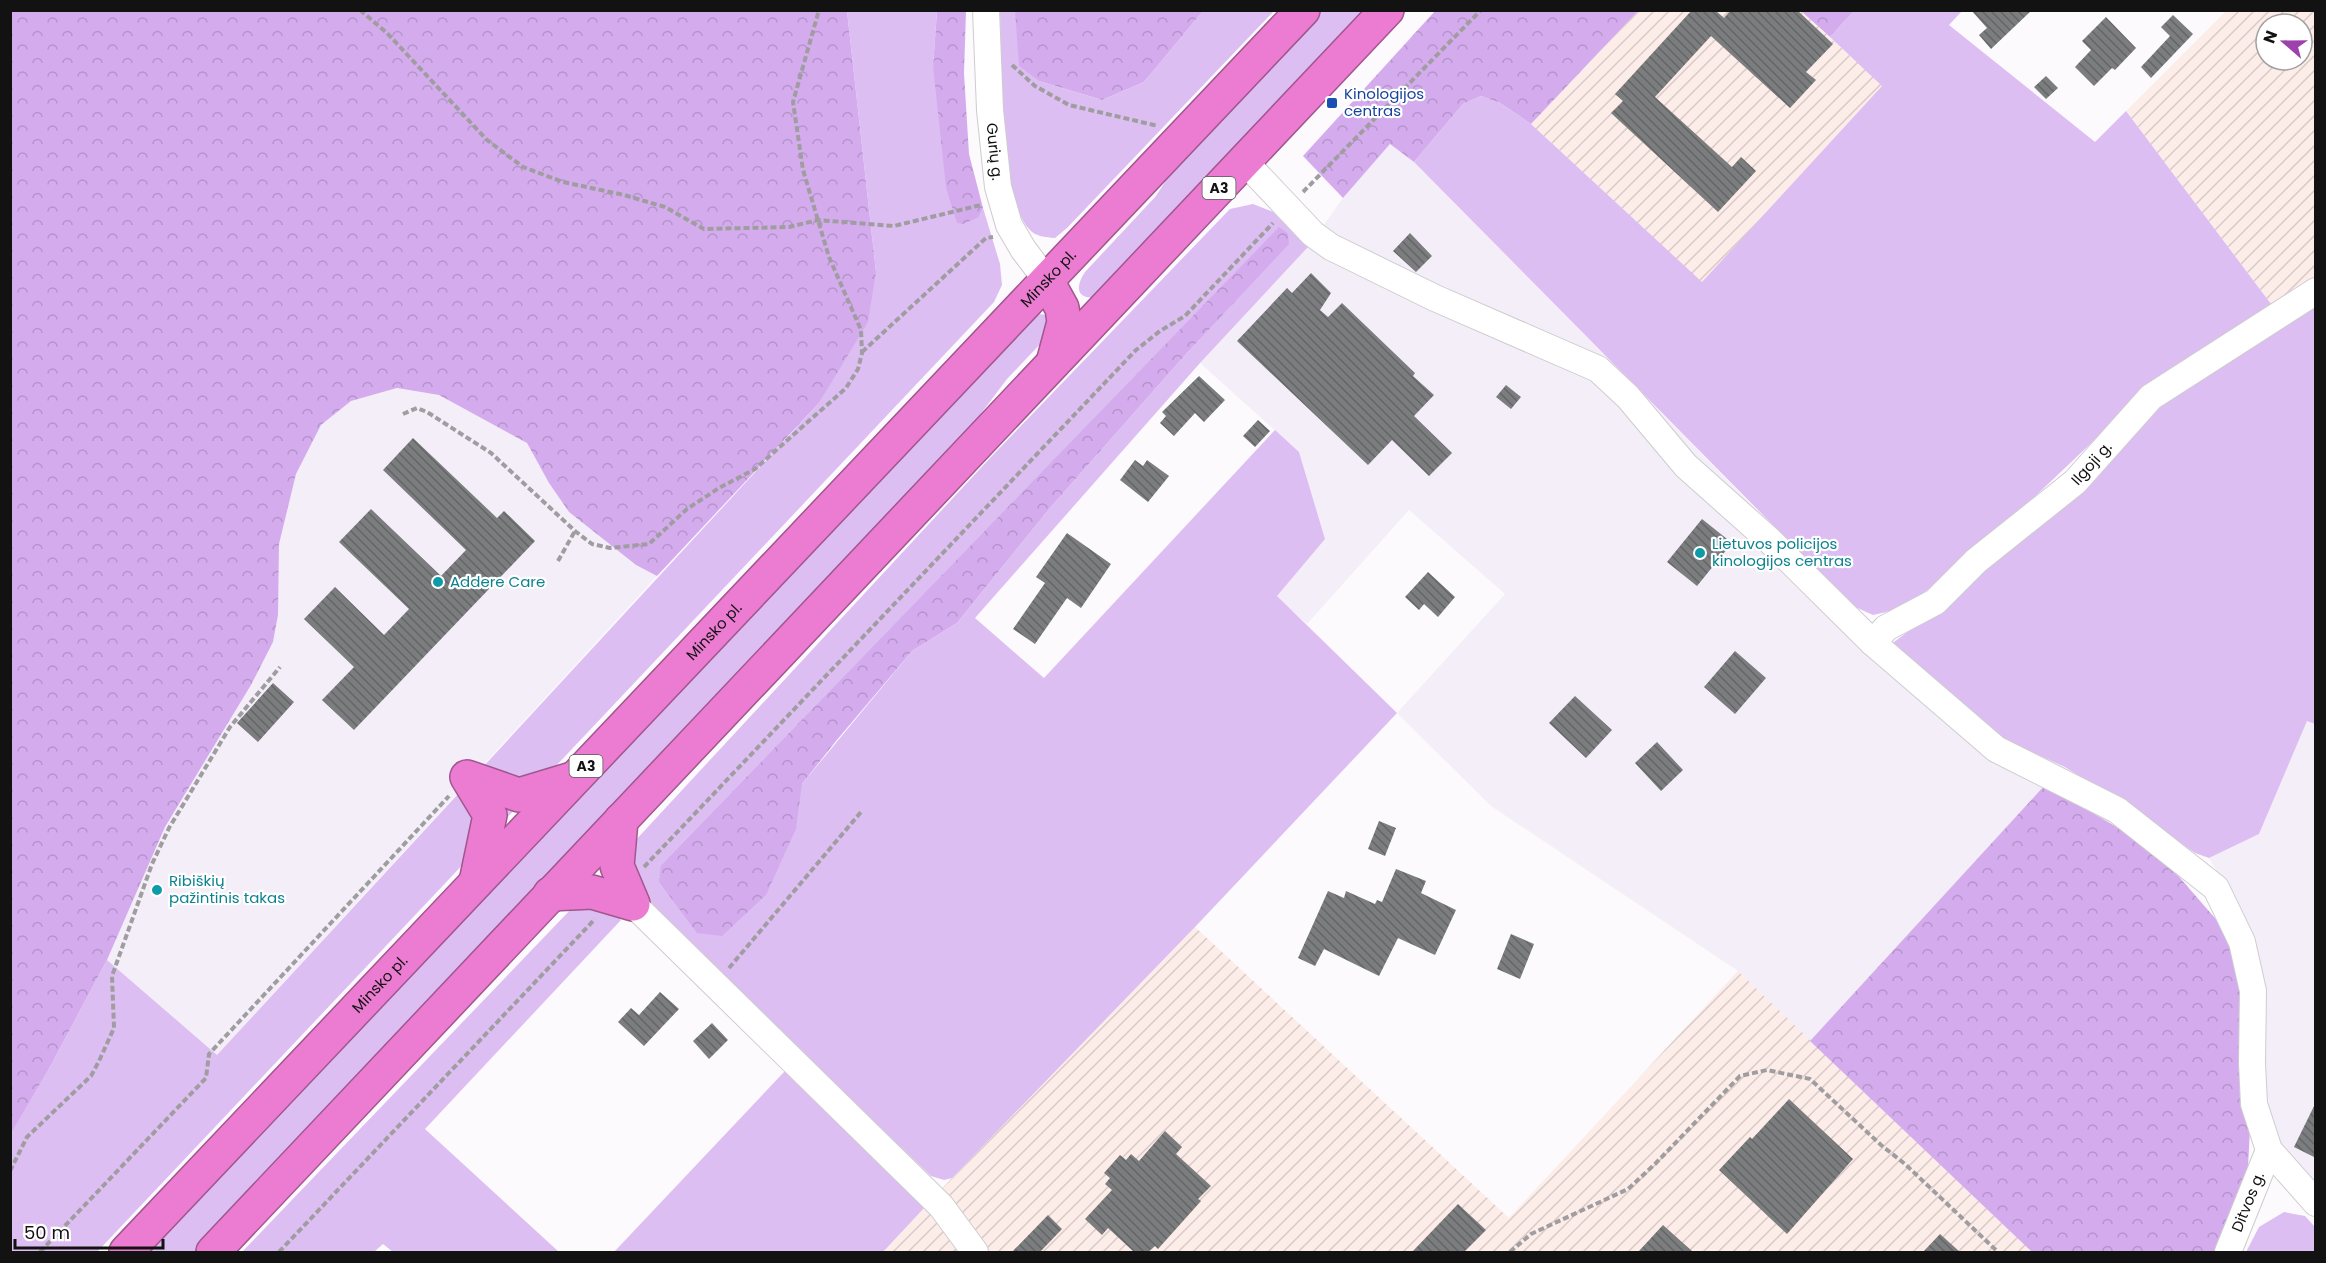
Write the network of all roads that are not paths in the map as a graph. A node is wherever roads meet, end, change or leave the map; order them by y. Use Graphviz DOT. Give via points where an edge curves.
graph roads {
  1 [pos="986,10"];
  2 [pos="1303,10"];
  3 [pos="1387,10"];
  4 [pos="1244,161"];
  5 [pos="1047,281"];
  6 [pos="2316,291"];
  7 [pos="1052,367"];
  8 [pos="1872,643"];
  9 [pos="574,778"];
  10 [pos="621,820"];
  11 [pos="476,882"];
  12 [pos="550,894"];
  13 [pos="624,897"];
  14 [pos="2269,1150"];
  15 [pos="2316,1203"];
  16 [pos="126,1252"];
  17 [pos="213,1252"];
  18 [pos="975,1252"];
  19 [pos="2228,1252"];
  1 -- 5 [label="street, Gurių g." via="998,187 1009,225"];
  2 -- 5 [label="highway, Minsko pl. / A3"];
  3 -- 4 [label="highway, A3"];
  4 -- 7 [label="highway, A3"];
  4 -- 8 [label="street" via="1313,234 1331,247 1435,298 1598,369 1628,397 1686,465 1768,539"];
  5 -- 7 [label="highway" via="1062,308 1064,322"];
  5 -- 9 [label="highway, Minsko pl. / A3"];
  6 -- 8 [label="street, Ilgoji g." via="2151,397 2075,482 1976,561 1935,602 1886,628"];
  7 -- 10 [label="highway, A3"];
  8 -- 14 [label="street" via="1996,748 2117,810 2216,888 2242,942 2253,991 2254,1104"];
  9 -- 11 [label="highway, Minsko pl. / A3"];
  9 -- 11 [label="highway" via="519,795 467,777 490,815"];
  10 -- 12 [label="highway, A3"];
  10 -- 13 [label="highway" via="617,866"];
  11 -- 16 [label="highway, Minsko pl. / A3"];
  12 -- 13 [label="highway" via="592,892"];
  12 -- 17 [label="highway, A3"];
  13 -- 18 [label="street" via="941,1206"];
  14 -- 15 [label="street"];
  14 -- 19 [label="street, Ditvos g."];
}
